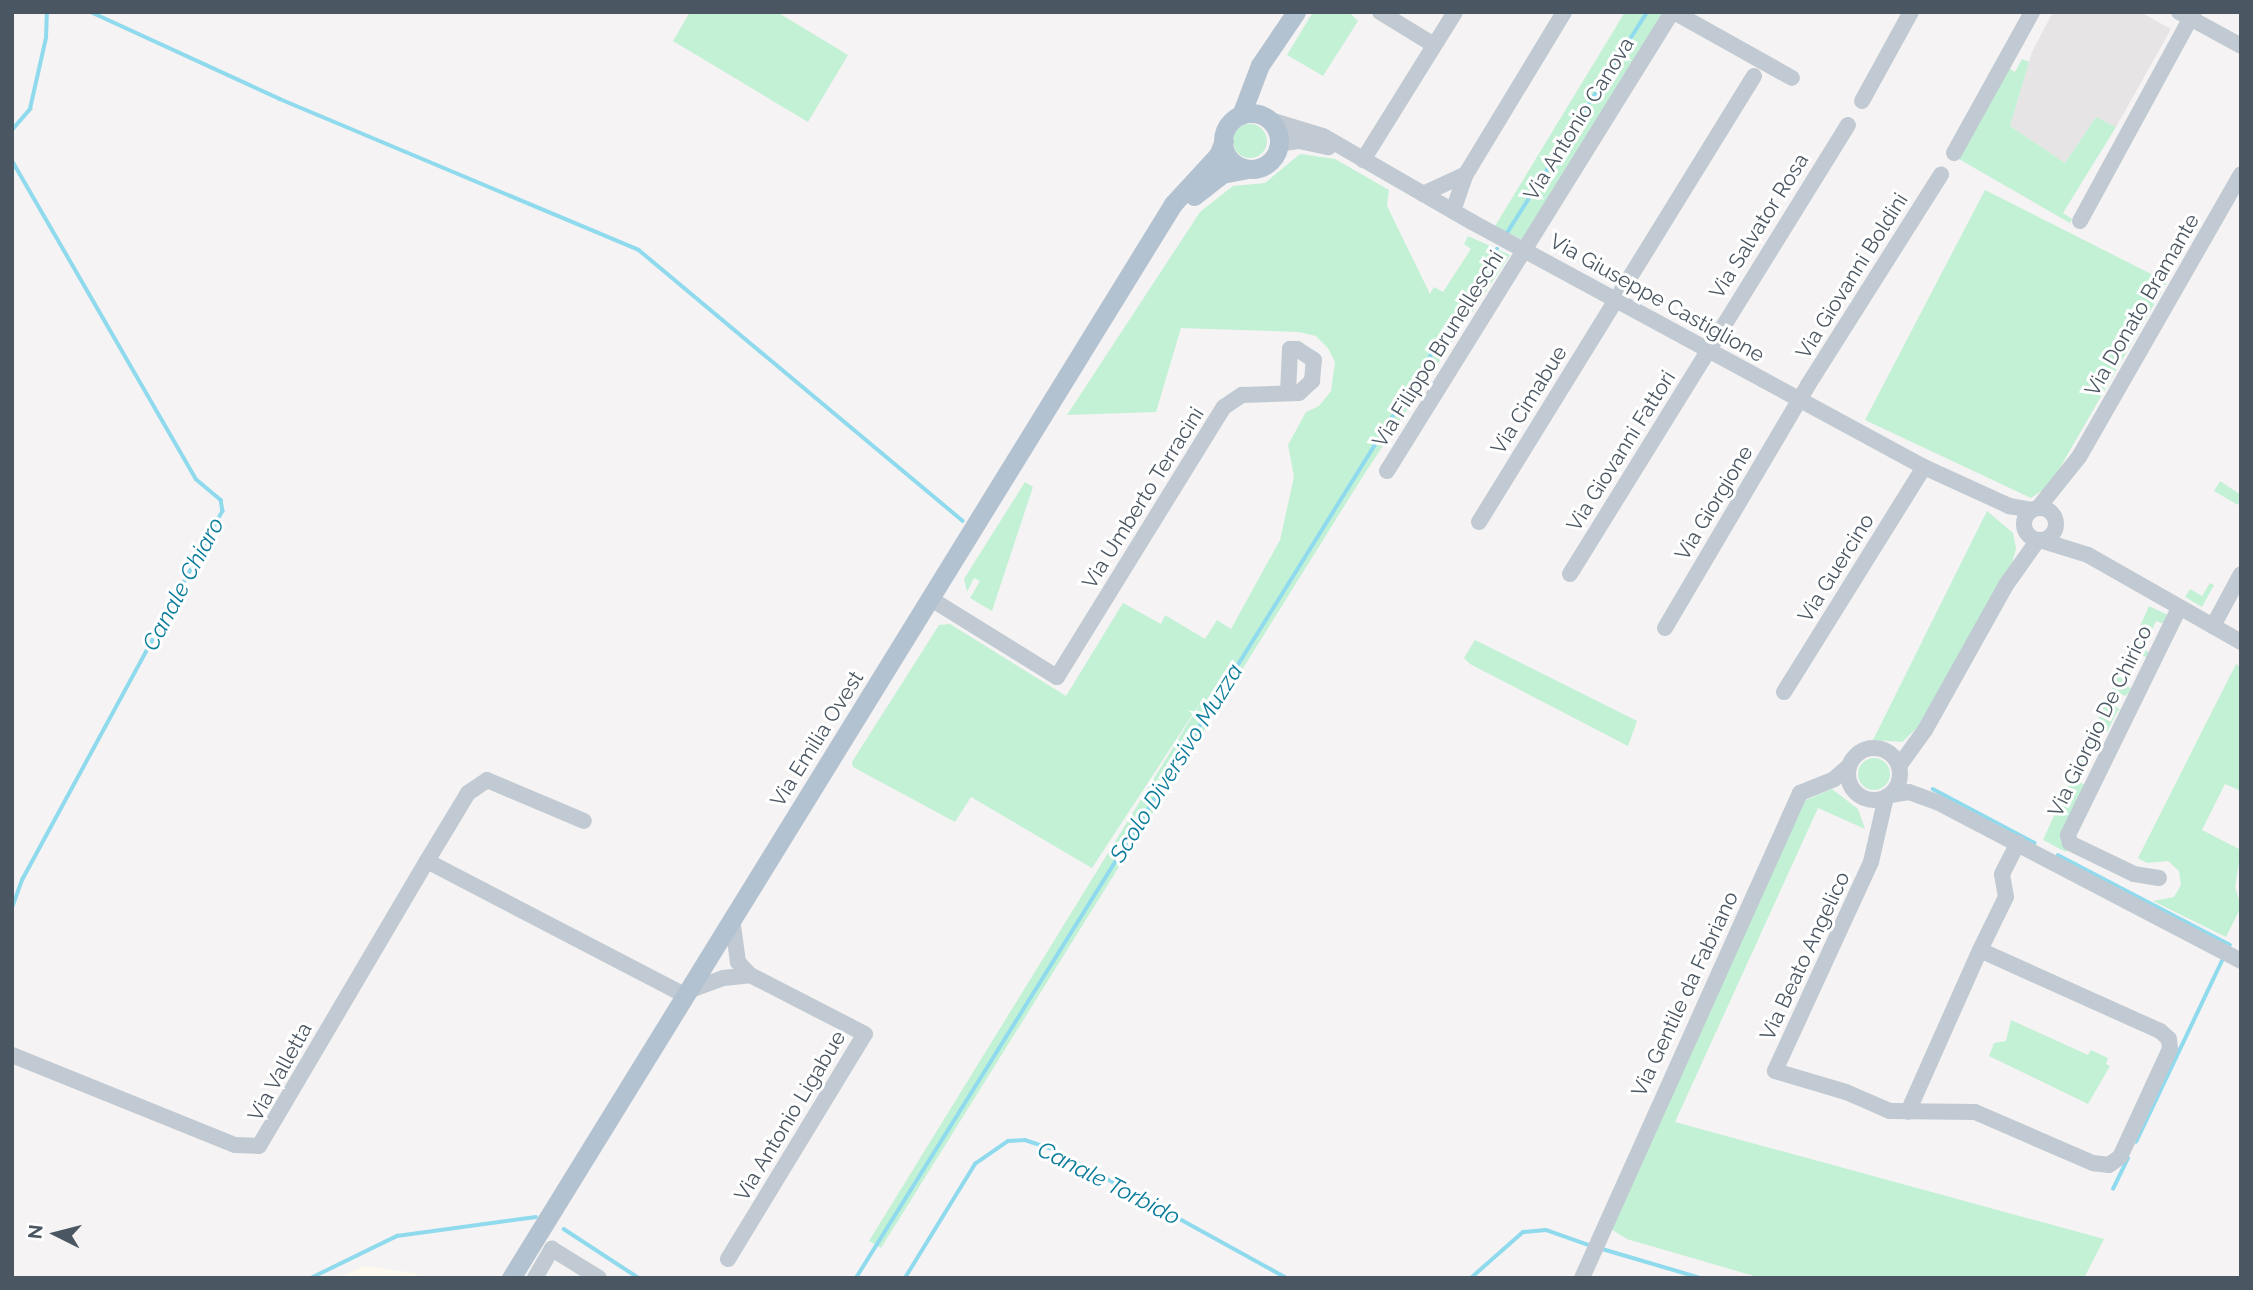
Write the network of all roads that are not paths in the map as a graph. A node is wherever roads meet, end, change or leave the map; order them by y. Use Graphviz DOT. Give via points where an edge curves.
graph roads {
  1 [pos="1296,12"];
  2 [pos="1380,12"];
  3 [pos="1455,12"];
  4 [pos="1564,12"];
  5 [pos="1673,12"];
  6 [pos="1911,12"];
  7 [pos="2032,12"];
  8 [pos="2188,14"];
  9 [pos="1434,45"];
  10 [pos="2241,46"];
  11 [pos="1270,54"];
  12 [pos="1754,76"];
  13 [pos="1792,78"];
  14 [pos="1862,101"];
  15 [pos="1241,115"];
  16 [pos="1267,118"];
  17 [pos="1848,125"];
  18 [pos="1224,141"];
  19 [pos="1279,144"];
  20 [pos="1345,151"];
  21 [pos="1954,153"];
  22 [pos="1363,160"];
  23 [pos="1247,169"];
  24 [pos="1466,174"];
  25 [pos="2241,174"];
  26 [pos="1941,175"];
  27 [pos="1451,182"];
  28 [pos="1423,194"];
  29 [pos="1438,202"];
  30 [pos="1453,211"];
  31 [pos="2080,220"];
  32 [pos="1163,226"];
  33 [pos="1524,249"];
  34 [pos="1615,300"];
  35 [pos="1707,350"];
  36 [pos="1288,393"];
  37 [pos="1799,400"];
  38 [pos="2079,457"];
  39 [pos="1924,467"];
  40 [pos="1387,471"];
  41 [pos="1950,480"];
  42 [pos="2035,509"];
  43 [pos="2055,521"];
  44 [pos="1479,522"];
  45 [pos="2032,535"];
  46 [pos="2088,555"];
  47 [pos="1570,574"];
  48 [pos="2241,574"];
  49 [pos="934,594"];
  50 [pos="2179,607"];
  51 [pos="2213,626"];
  52 [pos="1665,628"];
  53 [pos="2241,642"];
  54 [pos="1784,692"];
  55 [pos="1926,725"];
  56 [pos="1882,749"];
  57 [pos="1850,766"];
  58 [pos="1899,768"];
  59 [pos="1821,784"];
  60 [pos="1859,794"];
  61 [pos="1888,796"];
  62 [pos="1937,802"];
  63 [pos="584,821"];
  64 [pos="2018,843"];
  65 [pos="1877,846"];
  66 [pos="426,861"];
  67 [pos="2158,878"];
  68 [pos="732,918"];
  69 [pos="1980,950"];
  70 [pos="711,951"];
  71 [pos="2241,961"];
  72 [pos="742,970"];
  73 [pos="685,993"];
  74 [pos="12,1055"];
  75 [pos="1908,1112"];
  76 [pos="728,1259"];
  77 [pos="511,1278"];
  78 [pos="535,1278"];
  79 [pos="599,1278"];
  80 [pos="1582,1278"];
  1 -- 11 [label="main road"];
  2 -- 9 [label="street"];
  3 -- 9 [label="street"];
  4 -- 24 [label="street"];
  5 -- 13 [label="street, Via Antonio Canova"];
  5 -- 33 [label="street, Via Antonio Canova"];
  6 -- 14 [label="street"];
  7 -- 21 [label="street"];
  8 -- 10 [label="street"];
  8 -- 31 [label="street"];
  9 -- 22 [label="street"];
  11 -- 15 [label="main road" via="1252,80"];
  11 -- 16 [label="main road" via="1262,85"];
  12 -- 34 [label="street, Via Cimabue"];
  15 -- 16 [label="main road"];
  15 -- 18 [label="main road" via="1229,124"];
  16 -- 19 [label="main road"];
  16 -- 20 [label="street, Via Giuseppe Castiglione" via="1311,131"];
  17 -- 35 [label="street, Via Salvator Rosa"];
  18 -- 23 [label="main road" via="1229,158"];
  18 -- 32 [label="main road, Via Emilia Ovest" via="1209,165 1181,193"];
  19 -- 20 [label="street, Via Giuseppe Castiglione" via="1314,142"];
  19 -- 23 [label="main road" via="1265,166"];
  20 -- 22 [label="street, Via Giuseppe Castiglione"];
  22 -- 28 [label="street, Via Giuseppe Castiglione"];
  23 -- 32 [label="main road, Via Emilia Ovest" via="1209,182"];
  24 -- 27 [label="street"];
  24 -- 30 [label="street"];
  25 -- 38 [label="street, Via Donato Bramante"];
  26 -- 37 [label="street, Via Giovanni Boldini"];
  27 -- 28 [label="street"];
  27 -- 29 [label="street"];
  28 -- 29 [label="street, Via Giuseppe Castiglione"];
  29 -- 30 [label="street, Via Giuseppe Castiglione"];
  30 -- 33 [label="street, Via Giuseppe Castiglione"];
  32 -- 49 [label="main road, Via Emilia Ovest"];
  33 -- 34 [label="street, Via Giuseppe Castiglione"];
  33 -- 40 [label="street, Via Filippo Brunelleschi"];
  34 -- 35 [label="street, Via Giuseppe Castiglione"];
  34 -- 44 [label="street, Via Cimabue"];
  35 -- 37 [label="street, Via Giuseppe Castiglione"];
  35 -- 47 [label="street, Via Giovanni Fattori"];
  36 -- 49 [label="street, Via Umberto Terracini" via="1242,395 1224,407 1059,673"];
  37 -- 39 [label="street, Via Giuseppe Castiglione"];
  37 -- 52 [label="street, Via Giorgione"];
  38 -- 42 [label="street, Via Donato Bramante"];
  38 -- 43 [label="street, Via Donato Bramante"];
  39 -- 41 [label="street, Via Giuseppe Castiglione"];
  39 -- 54 [label="street, Via Guercino"];
  41 -- 42 [label="street, Via Giuseppe Castiglione" via="2008,506"];
  41 -- 45 [label="street, Via Giuseppe Castiglione"];
  42 -- 43 [label="street, Via Giuseppe Castiglione"];
  42 -- 45 [label="street, Via Donato Bramante" via="2025,518"];
  43 -- 45 [label="street" via="2050,536"];
  43 -- 46 [label="street, Via Giuseppe Castiglione"];
  45 -- 46 [label="street, Via Giuseppe Castiglione"];
  45 -- 55 [label="street"];
  46 -- 50 [label="street, Via Giuseppe Castiglione"];
  48 -- 51 [label="street"];
  49 -- 68 [label="main road, Via Emilia Ovest"];
  50 -- 51 [label="street, Via Giuseppe Castiglione"];
  50 -- 67 [label="street, Via Giorgio De Chirico" via="2068,835 2070,843 2134,874"];
  51 -- 53 [label="street, Via Giuseppe Castiglione"];
  55 -- 56 [label="street" via="1908,743"];
  55 -- 58 [label="street"];
  56 -- 57 [label="street" via="1866,749"];
  56 -- 58 [label="street"];
  57 -- 59 [label="street, Via Gentile da Fabriano"];
  57 -- 60 [label="street"];
  58 -- 61 [label="street"];
  58 -- 62 [label="street"];
  59 -- 60 [label="street"];
  59 -- 80 [label="street, Via Gentile da Fabriano" via="1800,793"];
  60 -- 61 [label="street"];
  60 -- 65 [label="street" via="1874,815"];
  61 -- 62 [label="street" via="1909,792"];
  61 -- 65 [label="street, Via Beato Angelico"];
  62 -- 64 [label="street"];
  63 -- 66 [label="street, Via Valletta" via="487,780 468,793"];
  64 -- 69 [label="street" via="2002,874 2006,897"];
  64 -- 71 [label="street"];
  65 -- 75 [label="street, Via Beato Angelico" via="1775,1071 1890,1111"];
  66 -- 73 [label="street"];
  66 -- 74 [label="street, Via Valletta" via="259,1146 236,1145"];
  68 -- 70 [label="main road, Via Emilia Ovest"];
  68 -- 72 [label="street"];
  69 -- 75 [label="street"];
  69 -- 75 [label="street, Via Beato Angelico" via="2160,1031 2169,1039 2170,1049 2120,1157 2109,1165 2092,1163 1975,1112"];
  70 -- 72 [label="street, Via Antonio Ligabue"];
  70 -- 73 [label="main road, Via Emilia Ovest"];
  72 -- 73 [label="street"];
  72 -- 76 [label="street, Via Antonio Ligabue" via="865,1034"];
  73 -- 77 [label="main road, Via Emilia Ovest"];
  78 -- 79 [label="street" via="552,1249"];
}
